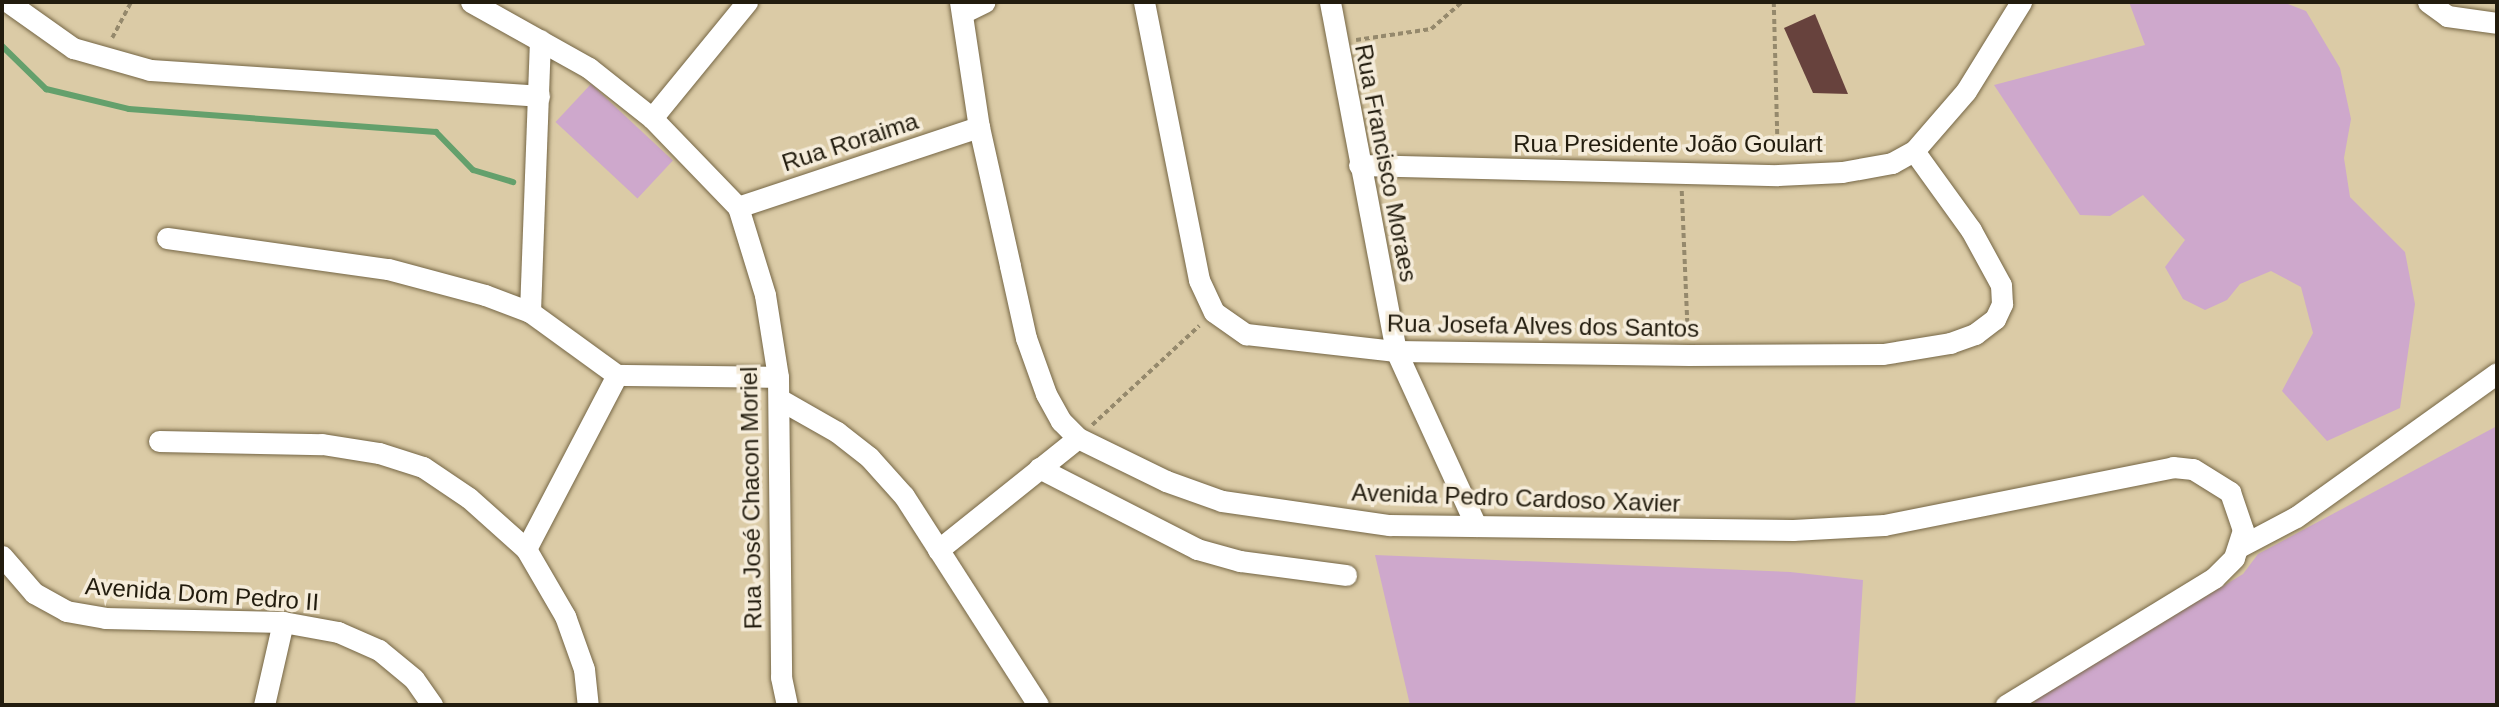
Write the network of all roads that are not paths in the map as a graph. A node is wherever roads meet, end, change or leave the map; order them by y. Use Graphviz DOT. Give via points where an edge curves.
graph roads {
  1 [pos="8,2"];
  2 [pos="471,2"];
  3 [pos="747,2"];
  4 [pos="985,2"];
  5 [pos="1144,2"];
  6 [pos="1330,2"];
  7 [pos="2021,2"];
  8 [pos="2436,5"];
  9 [pos="961,7"];
  10 [pos="2497,23"];
  11 [pos="540,40"];
  12 [pos="539,96"];
  13 [pos="652,118"];
  14 [pos="979,127"];
  15 [pos="1914,151"];
  16 [pos="1359,165"];
  17 [pos="738,207"];
  18 [pos="167,238"];
  19 [pos="530,312"];
  20 [pos="1396,351"];
  21 [pos="2497,373"];
  22 [pos="617,375"];
  23 [pos="778,377"];
  24 [pos="779,399"];
  25 [pos="1078,438"];
  26 [pos="159,441"];
  27 [pos="1040,468"];
  28 [pos="1476,527"];
  29 [pos="2239,547"];
  30 [pos="526,549"];
  31 [pos="938,550"];
  32 [pos="2,556"];
  33 [pos="1346,575"];
  34 [pos="282,622"];
  35 [pos="264,705"];
  36 [pos="432,705"];
  37 [pos="588,705"];
  38 [pos="788,705"];
  39 [pos="1038,705"];
  40 [pos="2006,705"];
  1 -- 12 [label="street" via="73,48 101,59 191,74"];
  2 -- 11 [label="street, Rua José Chacon Moriel"];
  3 -- 13 [label="street"];
  4 -- 9 [label="street"];
  5 -- 20 [label="street, Rua Josefa Alves dos Santos" via="1192,254 1214,312 1246,334"];
  6 -- 16 [label="street, Rua Francisco Moraes"];
  7 -- 15 [label="street, Rua Presidente João Goulart" via="1966,91"];
  8 -- 10 [label="street" via="2447,16"];
  9 -- 14 [label="street, Avenida Pedro Cardoso Xavier"];
  11 -- 12 [label="street"];
  11 -- 13 [label="street, Rua José Chacon Moriel" via="589,68"];
  12 -- 19 [label="street"];
  13 -- 17 [label="street, Rua José Chacon Moriel"];
  14 -- 17 [label="street, Rua Roraima"];
  14 -- 25 [label="street, Avenida Pedro Cardoso Xavier" via="1026,338 1051,403"];
  15 -- 16 [label="street, Rua Presidente João Goulart" via="1892,163 1842,172 1778,175"];
  15 -- 20 [label="street, Rua Josefa Alves dos Santos" via="1971,230 2001,285 2002,304 1995,319 1975,334 1883,354"];
  16 -- 20 [label="street, Rua Francisco Moraes"];
  17 -- 23 [label="street, Rua José Chacon Moriel" via="765,295"];
  18 -- 19 [label="street" via="388,270"];
  19 -- 22 [label="street"];
  20 -- 28 [label="street, Rua Francisco Moraes"];
  21 -- 29 [label="street" via="2296,517"];
  22 -- 23 [label="street"];
  22 -- 30 [label="street"];
  23 -- 24 [label="street, Rua José Chacon Moriel"];
  24 -- 31 [label="street" via="810,414 869,457 904,496"];
  24 -- 38 [label="street, Rua José Chacon Moriel" via="781,677"];
  25 -- 27 [label="street"];
  25 -- 28 [label="street, Avenida Pedro Cardoso Xavier" via="1166,481 1222,501 1389,525"];
  26 -- 30 [label="street" via="322,443 379,453 423,467 469,498"];
  27 -- 31 [label="street"];
  27 -- 33 [label="street" via="1197,550 1240,561"];
  28 -- 29 [label="street, Avenida Pedro Cardoso Xavier" via="1839,530 1981,507 2173,467 2193,469 2230,492 2243,530"];
  29 -- 40 [label="street" via="2214,578"];
  30 -- 37 [label="street" via="565,616 584,669"];
  31 -- 39 [label="street"];
  32 -- 34 [label="street, Avenida Dom Pedro II" via="34,593 66,611 104,618"];
  34 -- 35 [label="street"];
  34 -- 36 [label="street, Avenida Dom Pedro II" via="338,632 379,650 414,679"];
}
